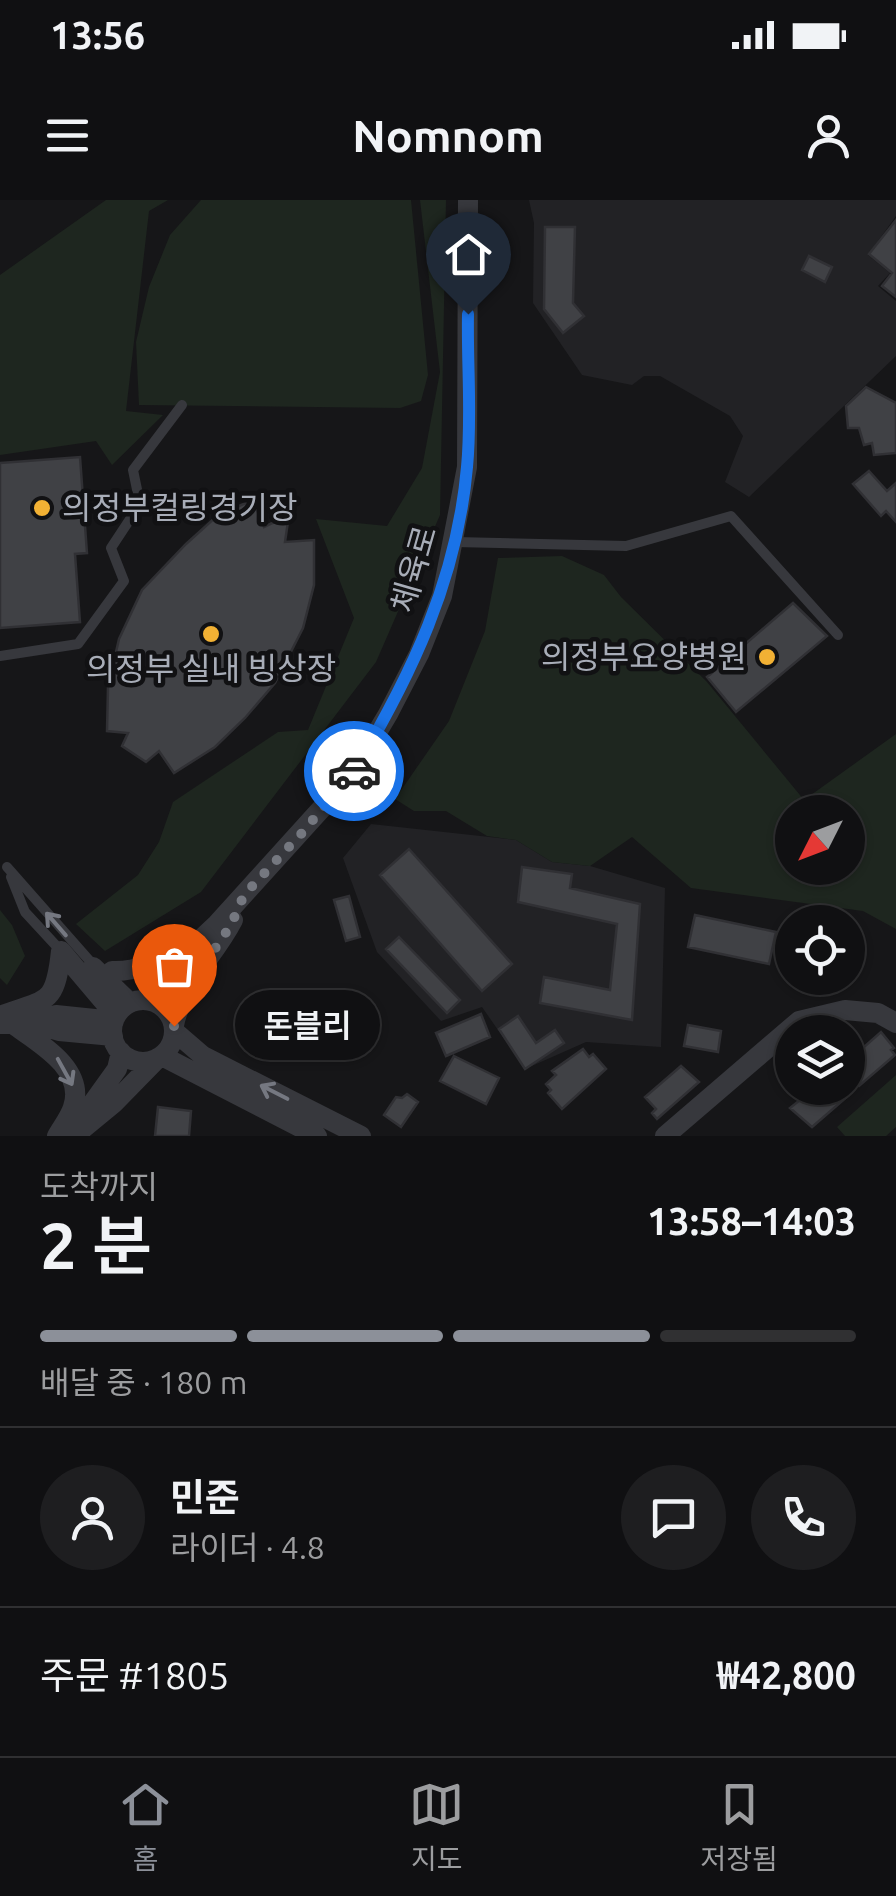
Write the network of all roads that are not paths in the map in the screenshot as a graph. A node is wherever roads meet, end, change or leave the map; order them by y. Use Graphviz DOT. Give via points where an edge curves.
graph roads {
  1 [pos="468,200"];
  2 [pos="182,405"];
  3 [pos="455,542"];
  4 [pos="838,635"];
  5 [pos="0,656"];
  6 [pos="244,895"];
  7 [pos="60,951"];
  8 [pos="102,969"];
  9 [pos="12,1022"];
  10 [pos="124,1022"];
  11 [pos="896,1023"];
  12 [pos="174,1028"];
  13 [pos="160,1057"];
  14 [pos="58,1136"];
  15 [pos="72,1136"];
  16 [pos="316,1136"];
  17 [pos="361,1136"];
  18 [pos="664,1136"];
  1 -- 3 [label="street, 체육로" via="468,466"];
  2 -- 5 [label="lane" via="134,470 140,504 111,548 124,581 78,644"];
  3 -- 4 [label="lane" via="626,546 731,516"];
  3 -- 6 [label="street, 체육로" via="419,654 351,776"];
  6 -- 8 [label="street" via="162,958 133,970"];
  6 -- 10 [label="street"];
  6 -- 12 [label="street" via="180,1000"];
  8 -- 7 [label="lane, one-way" via="6,867 25,912"];
  7 -- 9 [label="street" via="52,992"];
  7 -- 10 [label="street"];
  8 -- 10 [label="street"];
  9 -- 10 [label="street" via="59,1031"];
  9 -- 14 [label="street, one-way" via="58,1058 73,1080 75,1104"];
  10 -- 12 [label="street" via="166,1009"];
  10 -- 13 [label="street" via="139,1062"];
  10 -- 15 [label="street" via="117,1070"];
  11 -- 18 [label="street" via="878,1013 845,1010 799,1021"];
  12 -- 13 [label="street"];
  17 -- 12 [label="street, one-way" via="202,1056"];
  13 -- 15 [label="street"];
  13 -- 16 [label="street"];
}
